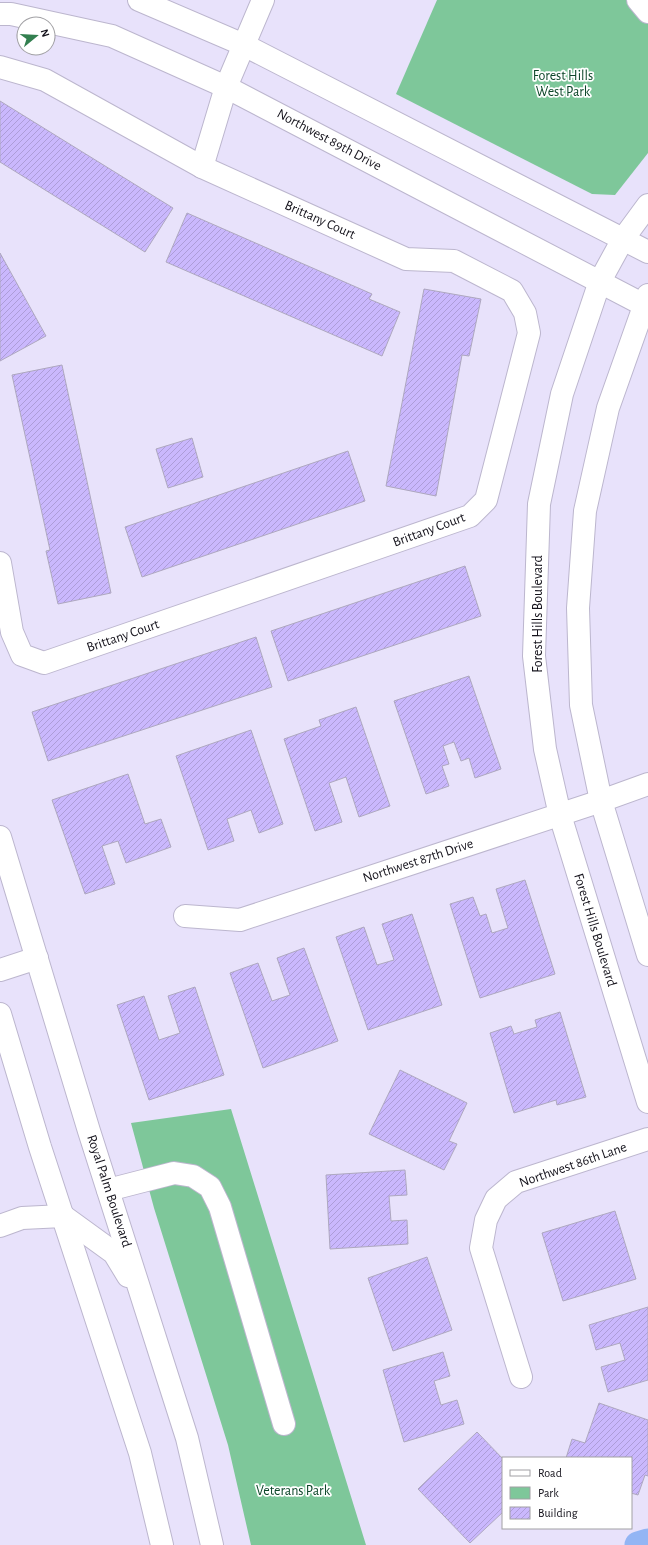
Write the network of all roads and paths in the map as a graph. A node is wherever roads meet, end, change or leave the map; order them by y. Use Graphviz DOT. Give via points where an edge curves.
graph roads {
  1 [pos="139,0"];
  2 [pos="263,0"];
  3 [pos="638,0"];
  4 [pos="648,12"];
  5 [pos="0,14"];
  6 [pos="244,45"];
  7 [pos="0,67"];
  8 [pos="226,87"];
  9 [pos="202,166"];
  10 [pos="648,205"];
  11 [pos="623,239"];
  12 [pos="648,252"];
  13 [pos="600,281"];
  14 [pos="646,300"];
  15 [pos="0,563"];
  16 [pos="648,784"];
  17 [pos="601,801"];
  18 [pos="560,814"];
  19 [pos="0,838"];
  20 [pos="185,916"];
  21 [pos="648,955"];
  22 [pos="37,958"];
  23 [pos="0,970"];
  24 [pos="0,1014"];
  25 [pos="648,1102"];
  26 [pos="648,1139"];
  27 [pos="108,1190"];
  28 [pos="63,1216"];
  29 [pos="0,1226"];
  30 [pos="145,1305"];
  31 [pos="521,1377"];
  32 [pos="284,1424"];
  33 [pos="162,1545"];
  34 [pos="212,1545"];
  1 -- 6 [label="street"];
  2 -- 6 [label="street"];
  3 -- 4 [label="street"];
  5 -- 8 [label="street, Northwest 89th Drive" via="11,14 112,36"];
  6 -- 8 [label="street"];
  6 -- 11 [label="street"];
  7 -- 9 [label="street, Brittany Court" via="45,80"];
  8 -- 9 [label="street"];
  8 -- 13 [label="street, Northwest 89th Drive"];
  9 -- 15 [label="street, Brittany Court" via="406,259 454,261 512,290 525,313 529,333 486,500 470,516 44,663 22,655 12,632"];
  10 -- 11 [label="street, Forest Hills Boulevard"];
  11 -- 12 [label="street"];
  11 -- 13 [label="street, Forest Hills Boulevard"];
  13 -- 14 [label="street, Northwest 89th Drive"];
  13 -- 18 [label="street, Forest Hills Boulevard" via="562,394 539,504 534,656 545,750"];
  14 -- 17 [label="street" via="608,408 586,511 578,608 581,705"];
  16 -- 17 [label="street, Northwest 87th Drive"];
  17 -- 18 [label="street, Northwest 87th Drive"];
  17 -- 21 [label="street"];
  18 -- 20 [label="street, Northwest 87th Drive" via="240,920"];
  18 -- 25 [label="street, Forest Hills Boulevard"];
  19 -- 22 [label="street, Royal Palm Boulevard"];
  22 -- 23 [label="street"];
  22 -- 27 [label="street, Royal Palm Boulevard"];
  24 -- 28 [label="street"];
  26 -- 31 [label="street, Northwest 86th Lane" via="516,1182 496,1200 486,1220 481,1248"];
  27 -- 30 [label="street, Royal Palm Boulevard"];
  27 -- 32 [label="street" via="174,1173 193,1176 210,1187 220,1207"];
  28 -- 29 [label="street" via="22,1218"];
  28 -- 30 [label="street" via="114,1253"];
  28 -- 33 [label="street" via="140,1453"];
  30 -- 34 [label="street, Royal Palm Boulevard" via="187,1438"];
}
